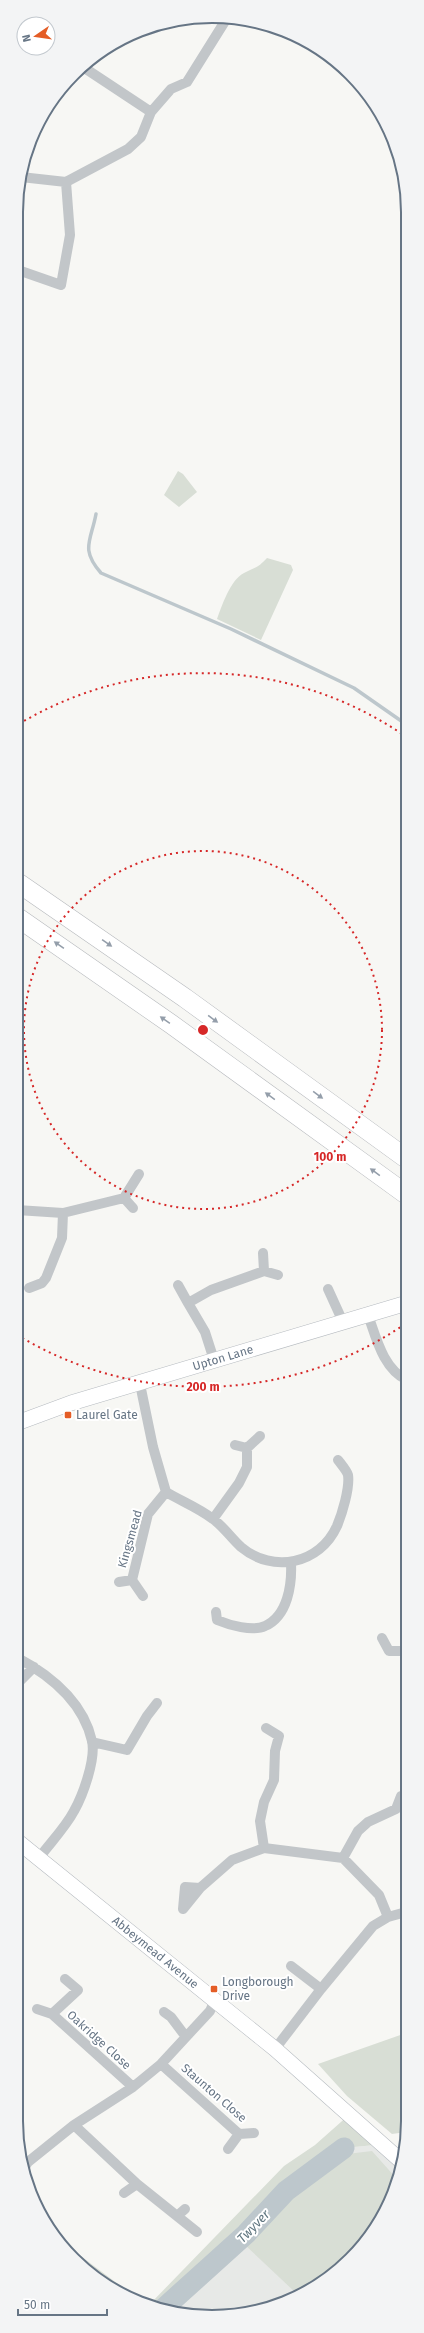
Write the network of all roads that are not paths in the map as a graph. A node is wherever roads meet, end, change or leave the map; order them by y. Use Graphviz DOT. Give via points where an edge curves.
graph roads {
  1 [pos="224,23"];
  2 [pos="87,70"];
  3 [pos="151,112"];
  4 [pos="27,178"];
  5 [pos="66,182"];
  6 [pos="23,272"];
  7 [pos="23,886"];
  8 [pos="23,921"];
  9 [pos="401,1155"];
  10 [pos="139,1174"];
  11 [pos="401,1191"];
  12 [pos="124,1198"];
  13 [pos="133,1208"];
  14 [pos="23,1210"];
  15 [pos="63,1213"];
  16 [pos="263,1253"];
  17 [pos="264,1272"];
  18 [pos="278,1275"];
  19 [pos="178,1285"];
  20 [pos="29,1288"];
  21 [pos="328,1289"];
  22 [pos="188,1303"];
  23 [pos="401,1305"];
  24 [pos="368,1315"];
  25 [pos="343,1322"];
  26 [pos="214,1360"];
  27 [pos="401,1377"];
  28 [pos="140,1384"];
  29 [pos="23,1421"];
  30 [pos="260,1436"];
  31 [pos="235,1445"];
  32 [pos="247,1448"];
  33 [pos="338,1460"];
  34 [pos="166,1492"];
  35 [pos="213,1519"];
  36 [pos="290,1563"];
  37 [pos="132,1580"];
  38 [pos="119,1582"];
  39 [pos="143,1596"];
  40 [pos="216,1612"];
  41 [pos="382,1638"];
  42 [pos="401,1651"];
  43 [pos="23,1661"];
  44 [pos="34,1667"];
  45 [pos="23,1678"];
  46 [pos="157,1703"];
  47 [pos="266,1728"];
  48 [pos="92,1742"];
  49 [pos="401,1796"];
  50 [pos="23,1845"];
  51 [pos="264,1848"];
  52 [pos="39,1858"];
  53 [pos="343,1858"];
  54 [pos="183,1909"];
  55 [pos="401,1913"];
  56 [pos="388,1917"];
  57 [pos="291,1966"];
  58 [pos="65,1979"];
  59 [pos="321,1989"];
  60 [pos="215,2000"];
  61 [pos="37,2009"];
  62 [pos="171,2013"];
  63 [pos="52,2014"];
  64 [pos="186,2037"];
  65 [pos="275,2049"];
  66 [pos="161,2064"];
  67 [pos="133,2087"];
  68 [pos="74,2125"];
  69 [pos="254,2132"];
  70 [pos="239,2134"];
  71 [pos="228,2149"];
  72 [pos="397,2158"];
  73 [pos="28,2161"];
  74 [pos="137,2184"];
  75 [pos="124,2193"];
  76 [pos="185,2209"];
  77 [pos="177,2216"];
  78 [pos="197,2232"];
  1 -- 3 [label="street" via="187,82 171,89"];
  2 -- 3 [label="street"];
  3 -- 5 [label="street" via="141,137 128,149"];
  4 -- 5 [label="street"];
  5 -- 6 [label="street" via="70,235 61,285"];
  7 -- 9 [label="highway, one-way" via="172,989"];
  11 -- 8 [label="highway, one-way" via="171,1024"];
  10 -- 12 [label="street"];
  12 -- 13 [label="street"];
  12 -- 15 [label="street"];
  14 -- 15 [label="street"];
  15 -- 20 [label="street" via="62,1238 46,1278 42,1283"];
  16 -- 17 [label="street"];
  17 -- 18 [label="street"];
  17 -- 22 [label="street" via="212,1290"];
  19 -- 22 [label="street"];
  21 -- 25 [label="street"];
  22 -- 26 [label="street" via="205,1332"];
  23 -- 24 [label="street, Upton Lane"];
  24 -- 25 [label="street, Upton Lane"];
  24 -- 27 [label="street" via="382,1354"];
  25 -- 26 [label="street, Upton Lane"];
  26 -- 28 [label="street, Upton Lane"];
  28 -- 29 [label="street, Upton Lane" via="71,1403"];
  28 -- 34 [label="street" via="153,1447"];
  30 -- 32 [label="street"];
  31 -- 32 [label="street"];
  32 -- 35 [label="street" via="247,1467 242,1478"];
  33 -- 36 [label="street" via="352,1472 337,1525 330,1540 317,1552"];
  34 -- 35 [label="street"];
  34 -- 37 [label="street, Kingsmead" via="148,1514"];
  35 -- 36 [label="street" via="241,1547 253,1554"];
  36 -- 40 [label="street" via="292,1577 289,1595 272,1622 264,1627 232,1626 217,1620"];
  37 -- 38 [label="street"];
  37 -- 39 [label="street, Kingsmead"];
  41 -- 42 [label="street" via="389,1651"];
  43 -- 44 [label="street"];
  44 -- 45 [label="street"];
  44 -- 48 [label="street" via="61,1687 79,1710"];
  46 -- 48 [label="street" via="127,1750"];
  47 -- 51 [label="street" via="279,1736 275,1751 274,1780 264,1802 260,1821"];
  48 -- 52 [label="street" via="88,1778 74,1812"];
  49 -- 53 [label="street" via="396,1809 368,1822 358,1830"];
  50 -- 52 [label="street, Abbeymead Avenue"];
  51 -- 53 [label="street"];
  51 -- 54 [label="street" via="232,1860 200,1888"];
  52 -- 60 [label="street, Abbeymead Avenue"];
  53 -- 56 [label="street" via="379,1895"];
  55 -- 56 [label="street"];
  56 -- 59 [label="street" via="374,1926"];
  57 -- 59 [label="street"];
  58 -- 63 [label="street, Oakridge Close" via="78,1990"];
  59 -- 65 [label="street"];
  60 -- 64 [label="street" via="210,2011"];
  60 -- 65 [label="street, Abbeymead Avenue"];
  61 -- 63 [label="street"];
  62 -- 64 [label="street"];
  63 -- 67 [label="street, Oakridge Close"];
  64 -- 66 [label="street"];
  65 -- 72 [label="street, Abbeymead Avenue"];
  66 -- 67 [label="street"];
  66 -- 70 [label="street, Staunton Close"];
  67 -- 68 [label="street"];
  68 -- 73 [label="street"];
  68 -- 74 [label="street"];
  69 -- 70 [label="street, Staunton Close"];
  70 -- 71 [label="street"];
  74 -- 75 [label="street"];
  74 -- 77 [label="street"];
  76 -- 77 [label="street"];
  77 -- 78 [label="street"];
}
